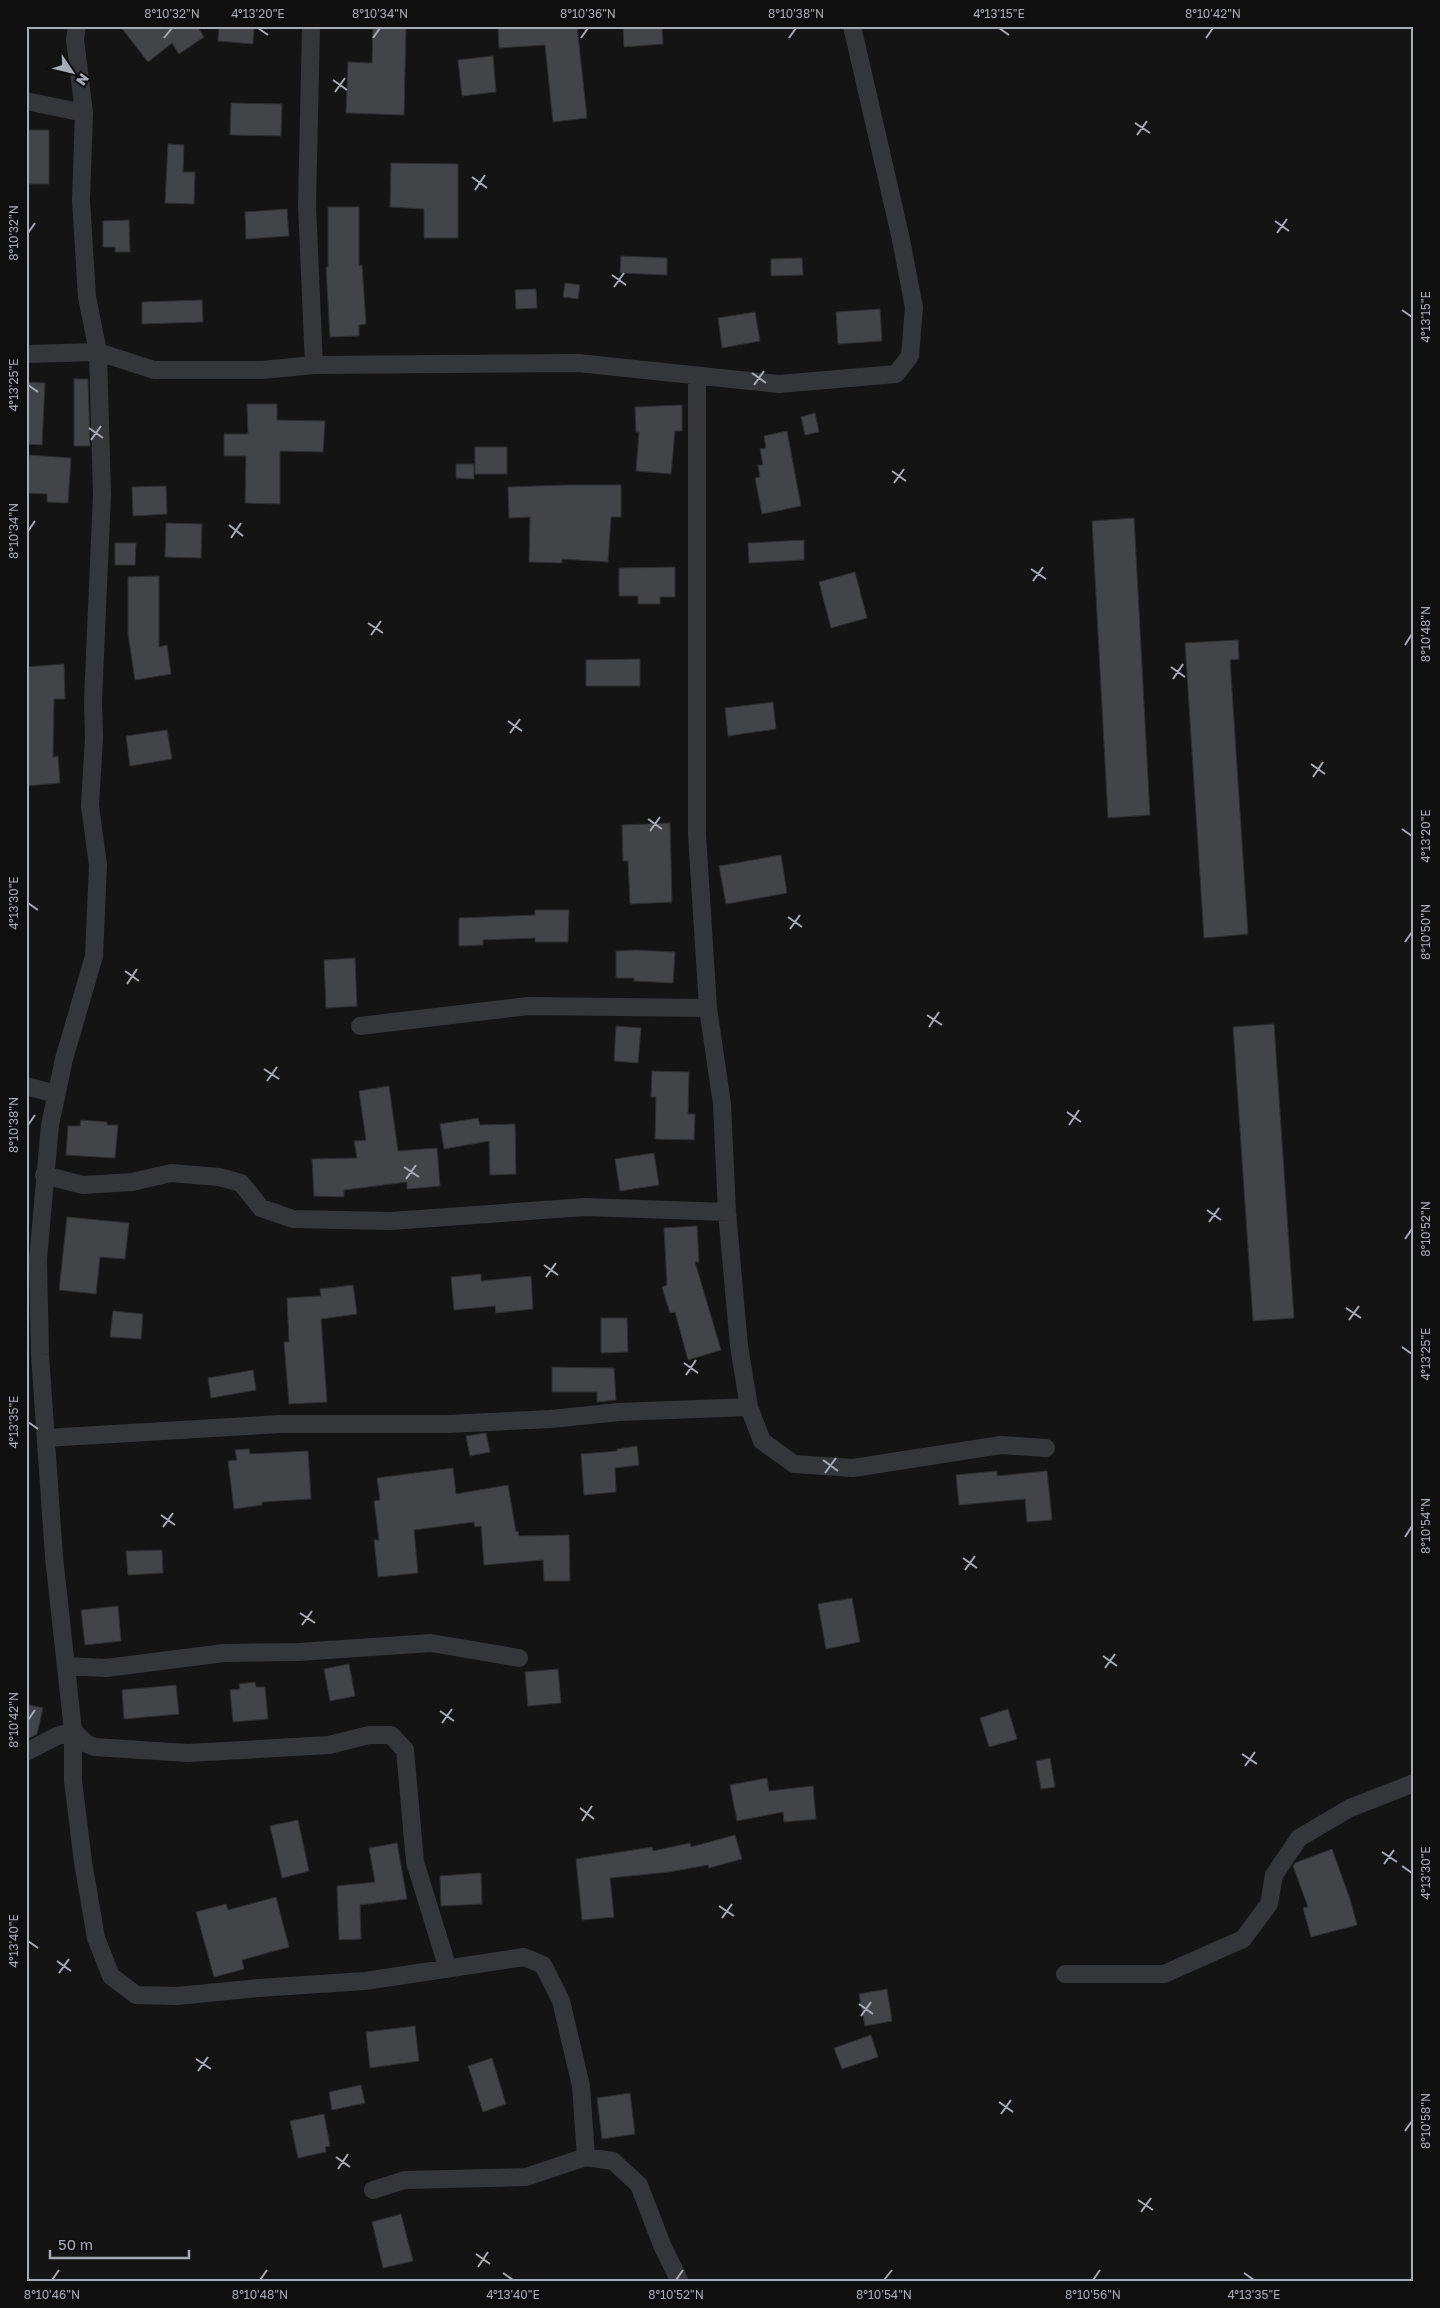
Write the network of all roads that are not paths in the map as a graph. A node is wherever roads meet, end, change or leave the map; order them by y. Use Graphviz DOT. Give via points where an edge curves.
graph roads {
  1 [pos="76,26"];
  2 [pos="311,26"];
  3 [pos="852,26"];
  4 [pos="26,101"];
  5 [pos="84,113"];
  6 [pos="98,352"];
  7 [pos="26,354"];
  8 [pos="314,365"];
  9 [pos="697,376"];
  10 [pos="708,1008"];
  11 [pos="360,1026"];
  12 [pos="26,1086"];
  13 [pos="56,1094"];
  14 [pos="44,1175"];
  15 [pos="727,1212"];
  16 [pos="748,1407"];
  17 [pos="46,1438"];
  18 [pos="1046,1448"];
  19 [pos="519,1658"];
  20 [pos="66,1666"];
  21 [pos="73,1731"];
  22 [pos="26,1752"];
  23 [pos="1414,1783"];
  24 [pos="448,1969"];
  25 [pos="1065,1974"];
  26 [pos="586,2157"];
  27 [pos="374,2190"];
  28 [pos="680,2282"];
  1 -- 5 [label="street"];
  2 -- 8 [label="street" via="308,205"];
  3 -- 9 [label="street" via="914,307 910,356 896,374 780,384"];
  4 -- 5 [label="street"];
  5 -- 6 [label="street" via="81,200 86,288"];
  6 -- 7 [label="street"];
  6 -- 8 [label="street" via="154,370 262,370"];
  6 -- 13 [label="street" via="102,495 90,806 98,865 94,956"];
  8 -- 9 [label="street" via="578,363"];
  9 -- 10 [label="street" via="696,834"];
  10 -- 11 [label="street" via="528,1006"];
  10 -- 15 [label="street" via="722,1104"];
  12 -- 13 [label="street"];
  13 -- 14 [label="street"];
  14 -- 15 [label="street" via="83,1184 132,1182 171,1173 219,1177 241,1182 261,1208 294,1219 391,1222 585,1207"];
  14 -- 17 [label="street" via="38,1259"];
  15 -- 16 [label="street"];
  16 -- 17 [label="street" via="448,1424 280,1424"];
  16 -- 18 [label="street" via="762,1441 794,1464 853,1468 1000,1445"];
  17 -- 20 [label="street"];
  19 -- 20 [label="street" via="431,1643 298,1652 224,1653 106,1668"];
  20 -- 21 [label="street"];
  21 -- 22 [label="street"];
  21 -- 24 [label="street" via="94,1747 188,1753 329,1745 369,1735 391,1736 405,1750 415,1862"];
  21 -- 24 [label="street" via="73,1781 96,1938 111,1976 136,1995 177,1996 365,1981"];
  23 -- 25 [label="street" via="1350,1808 1299,1838 1274,1875 1269,1904 1243,1938 1164,1974"];
  24 -- 26 [label="street" via="524,1957 543,1965 562,2001 581,2086"];
  26 -- 27 [label="street" via="526,2177 405,2180"];
  26 -- 28 [label="street" via="613,2161 639,2185"];
}
